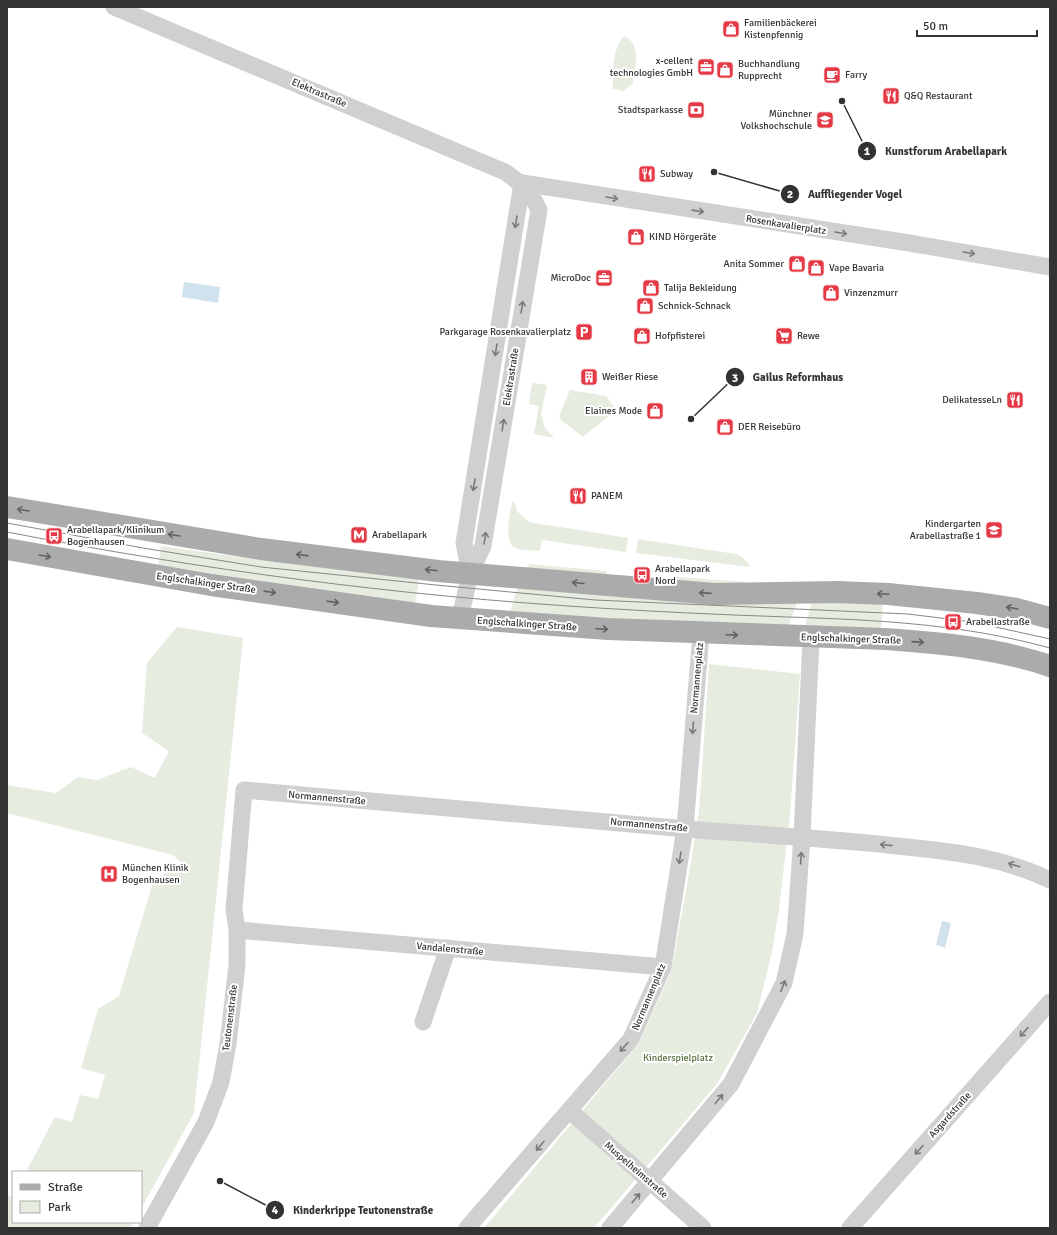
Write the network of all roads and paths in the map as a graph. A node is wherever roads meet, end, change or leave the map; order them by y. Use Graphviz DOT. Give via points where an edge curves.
graph roads {
  1 [pos="114,7"];
  2 [pos="522,183"];
  3 [pos="1050,267"];
  4 [pos="7,507"];
  5 [pos="7,549"];
  6 [pos="470,574"];
  7 [pos="460,618"];
  8 [pos="1050,618"];
  9 [pos="701,634"];
  10 [pos="811,638"];
  11 [pos="1050,666"];
  12 [pos="244,790"];
  13 [pos="685,828"];
  14 [pos="802,837"];
  15 [pos="1050,880"];
  16 [pos="237,930"];
  17 [pos="448,948"];
  18 [pos="664,967"];
  19 [pos="1050,1002"];
  20 [pos="423,1022"];
  21 [pos="570,1111"];
  22 [pos="650,1182"];
  23 [pos="147,1228"];
  24 [pos="467,1228"];
  25 [pos="610,1228"];
  26 [pos="703,1228"];
  27 [pos="850,1228"];
  1 -- 2 [label="street, Elektrastraße" via="505,172"];
  2 -- 3 [label="street, Rosenkavalierplatz, one-way"];
  2 -- 6 [label="street, Elektrastraße" via="539,210 483,546"];
  6 -- 4 [label="main road, one-way" via="261,549"];
  5 -- 7 [label="main road, Englschalkinger Straße, one-way" via="211,585"];
  6 -- 7 [label="street, Elektrastraße"];
  8 -- 6 [label="main road, one-way" via="1017,609 977,603 888,594 714,594"];
  7 -- 9 [label="main road, Englschalkinger Straße, one-way" via="578,628"];
  9 -- 10 [label="main road, Englschalkinger Straße, one-way"];
  9 -- 13 [label="street, Normannenplatz, one-way"];
  10 -- 11 [label="main road, Englschalkinger Straße, one-way" via="886,639 943,644 1008,654"];
  10 -- 14 [label="street"];
  12 -- 13 [label="street, Normannenstraße"];
  12 -- 16 [label="street, Teutonenstraße" via="234,909"];
  13 -- 14 [label="street, Normannenstraße"];
  13 -- 18 [label="street, Normannenplatz, one-way"];
  15 -- 14 [label="street, Normannenstraße, one-way" via="1006,862 963,853"];
  22 -- 14 [label="street, one-way" via="731,1084 784,983 795,934"];
  16 -- 17 [label="street, Vandalenstraße"];
  16 -- 23 [label="street, Teutonenstraße" via="237,965 221,1082 206,1122"];
  17 -- 18 [label="street, Vandalenstraße"];
  17 -- 20 [label="street"];
  18 -- 21 [label="street, Normannenplatz, one-way" via="631,1039"];
  19 -- 27 [label="street, Asgardstraße, one-way"];
  21 -- 22 [label="street, Muspelheimstraße"];
  21 -- 24 [label="street, Normannenplatz, one-way"];
  25 -- 22 [label="street, one-way"];
  22 -- 26 [label="street, Muspelheimstraße"];
}
